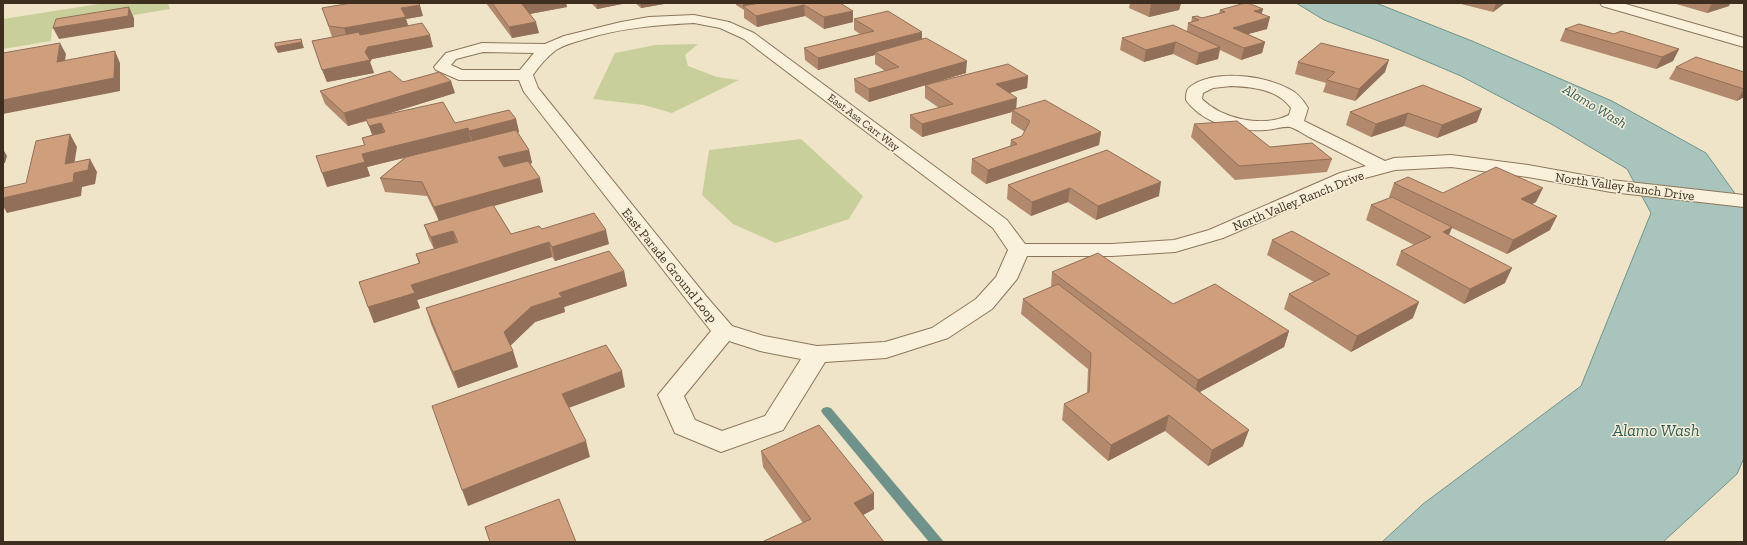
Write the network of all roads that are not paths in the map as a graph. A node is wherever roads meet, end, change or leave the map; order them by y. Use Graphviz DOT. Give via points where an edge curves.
graph roads {
  1 [pos="1607,3"];
  2 [pos="1744,43"];
  3 [pos="548,49"];
  4 [pos="525,75"];
  5 [pos="1291,121"];
  6 [pos="1383,167"];
  7 [pos="1744,201"];
  8 [pos="1019,250"];
  9 [pos="724,331"];
  10 [pos="817,354"];
  1 -- 2 [label="street"];
  3 -- 4 [label="street"];
  3 -- 4 [label="street" via="482,47 451,56 442,67 459,75"];
  3 -- 8 [label="street, East Asa Carr Way" via="565,40 606,27 697,13 749,36 1000,224"];
  4 -- 9 [label="street, East Parade Ground Loop" via="530,89"];
  5 -- 5 [label="street" via="1296,118 1300,108 1290,96 1276,89 1250,82 1229,81 1210,83 1195,91 1194,100 1200,108 1219,118 1254,126 1277,125"];
  5 -- 6 [label="street"];
  6 -- 7 [label="street, North Valley Ranch Drive" via="1394,164 1451,162 1528,171 1611,186"];
  6 -- 8 [label="street, North Valley Ranch Drive" via="1346,177 1216,234 1175,246 1112,250"];
  8 -- 10 [label="street, East Parade Ground Loop" via="1006,279 984,304 940,333 886,350"];
  9 -- 10 [label="street, East Parade Ground Loop" via="760,343"];
  9 -- 10 [label="street" via="671,395 684,426 721,442 774,423"];
}
